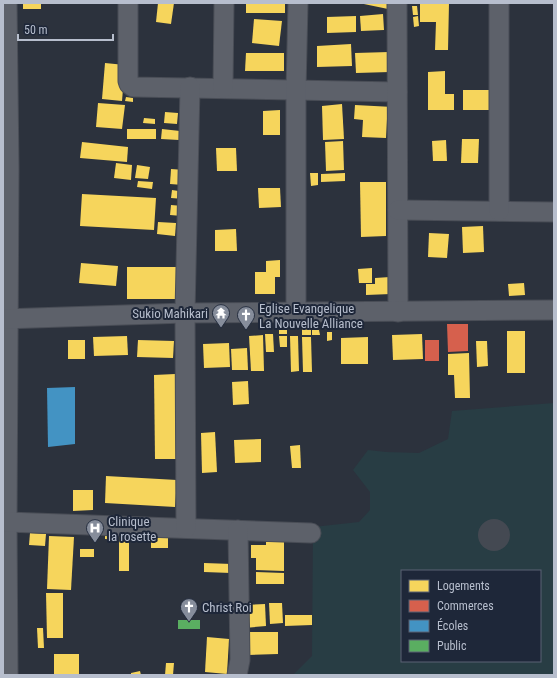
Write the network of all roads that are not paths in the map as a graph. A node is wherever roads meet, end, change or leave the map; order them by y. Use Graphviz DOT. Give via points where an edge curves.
graph roads {
  1 [pos="7,3"];
  2 [pos="128,3"];
  3 [pos="224,3"];
  4 [pos="298,3"];
  5 [pos="397,3"];
  6 [pos="499,3"];
  7 [pos="190,87"];
  8 [pos="223,88"];
  9 [pos="296,90"];
  10 [pos="397,92"];
  11 [pos="398,210"];
  12 [pos="499,211"];
  13 [pos="554,212"];
  14 [pos="554,310"];
  15 [pos="296,312"];
  16 [pos="398,312"];
  17 [pos="185,313"];
  18 [pos="5,319"];
  19 [pos="7,522"];
  20 [pos="186,528"];
  21 [pos="238,530"];
  22 [pos="311,533"];
  23 [pos="8,675"];
  24 [pos="237,675"];
  1 -- 18 [label="street" via="9,169"];
  2 -- 7 [label="street" via="129,84 133,87"];
  3 -- 8 [label="street"];
  4 -- 9 [label="street"];
  5 -- 10 [label="street"];
  6 -- 12 [label="street"];
  7 -- 8 [label="street"];
  7 -- 17 [label="street"];
  8 -- 9 [label="street"];
  9 -- 10 [label="street"];
  9 -- 15 [label="street"];
  10 -- 11 [label="street"];
  11 -- 12 [label="street"];
  11 -- 16 [label="street"];
  12 -- 13 [label="street"];
  14 -- 16 [label="street"];
  15 -- 16 [label="street"];
  15 -- 17 [label="street"];
  17 -- 18 [label="street"];
  17 -- 20 [label="street"];
  18 -- 19 [label="street"];
  19 -- 20 [label="street"];
  19 -- 23 [label="street"];
  20 -- 21 [label="street"];
  21 -- 22 [label="street"];
  21 -- 24 [label="street" via="240,660"];
}
